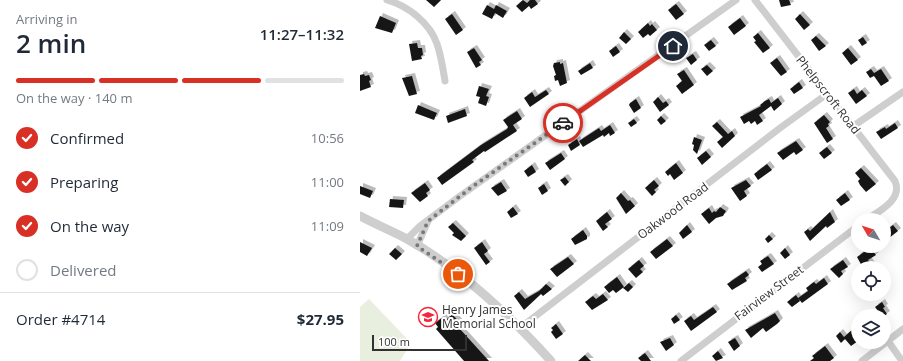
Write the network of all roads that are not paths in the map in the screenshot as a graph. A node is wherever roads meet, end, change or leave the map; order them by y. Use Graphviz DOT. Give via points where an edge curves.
graph roads {
  1 [pos="387,0"];
  2 [pos="736,0"];
  3 [pos="755,0"];
  4 [pos="445,81"];
  5 [pos="903,92"];
  6 [pos="827,94"];
  7 [pos="852,127"];
  8 [pos="875,213"];
  9 [pos="360,216"];
  10 [pos="428,221"];
  11 [pos="851,231"];
  12 [pos="407,239"];
  13 [pos="417,246"];
  14 [pos="520,328"];
  15 [pos="903,329"];
  16 [pos="891,339"];
  17 [pos="891,345"];
  18 [pos="878,349"];
  19 [pos="551,361"];
  20 [pos="681,361"];
  21 [pos="862,361"];
  22 [pos="902,361"];
  1 -- 4 [label="street" via="417,16 432,34 437,44"];
  2 -- 10 [label="street"];
  3 -- 6 [label="street, Phelpscroft Road"];
  5 -- 7 [label="street"];
  6 -- 7 [label="street, Phelpscroft Road"];
  6 -- 14 [label="street, Oakwood Road"];
  7 -- 8 [label="street, Phelpscroft Road" via="895,181 897,191 894,199"];
  9 -- 12 [label="street"];
  10 -- 12 [label="street"];
  10 -- 13 [label="street"];
  11 -- 20 [label="street, Fairview Street"];
  12 -- 13 [label="street"];
  13 -- 14 [label="street" via="458,274"];
  14 -- 19 [label="street"];
  15 -- 16 [label="street"];
  17 -- 22 [label="street"];
  18 -- 21 [label="street"];
}
